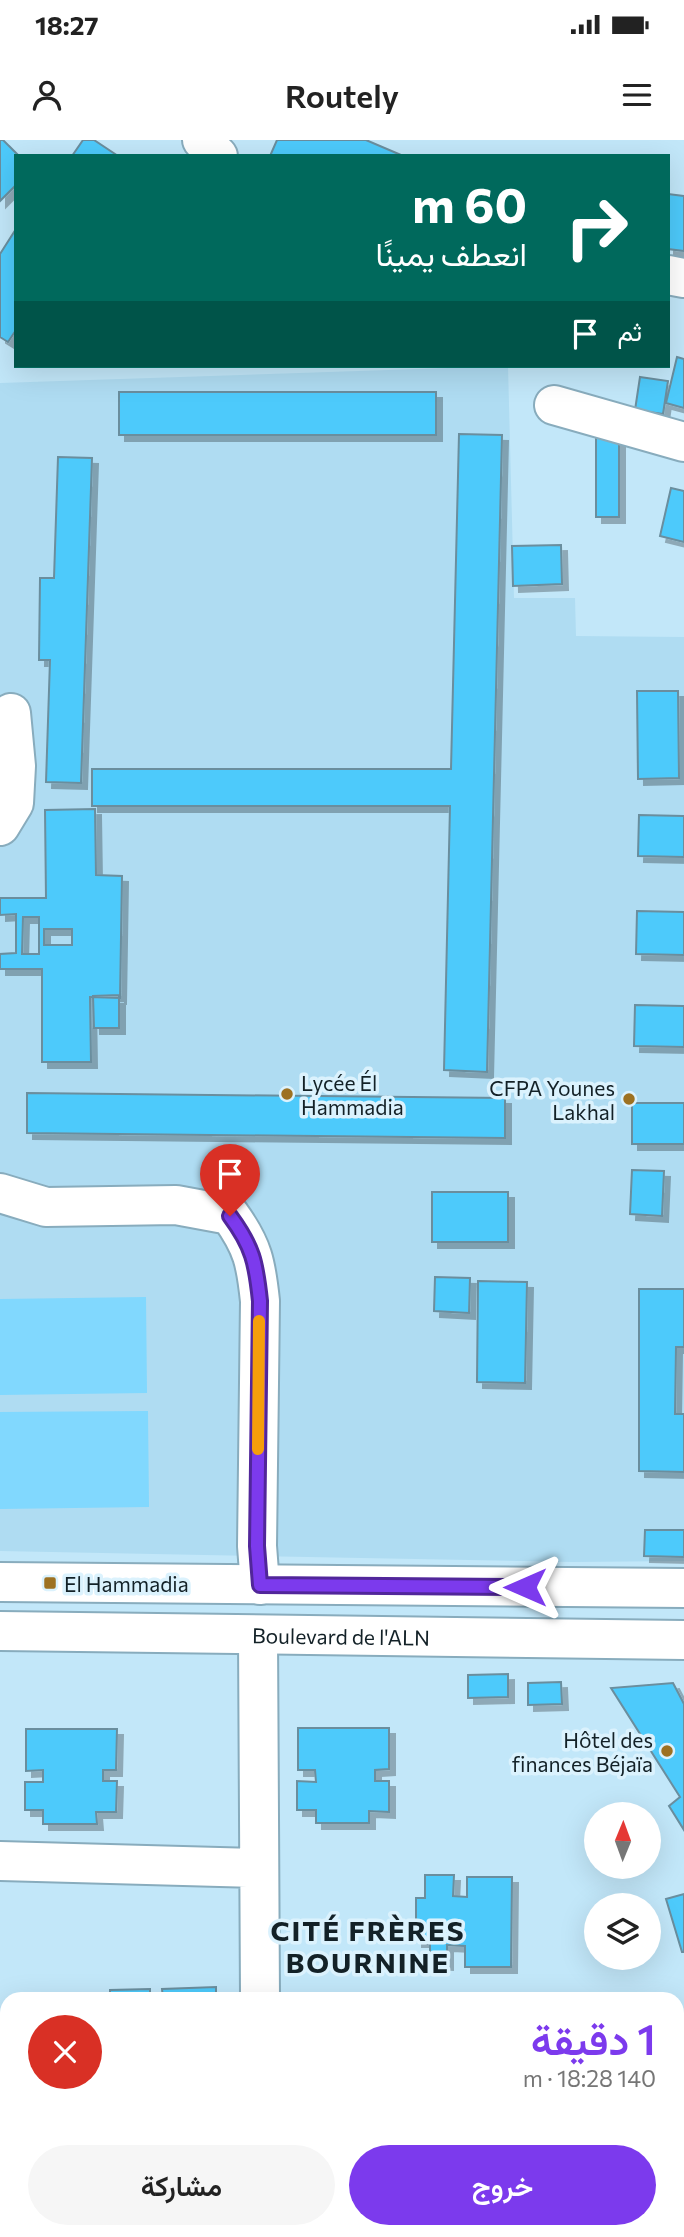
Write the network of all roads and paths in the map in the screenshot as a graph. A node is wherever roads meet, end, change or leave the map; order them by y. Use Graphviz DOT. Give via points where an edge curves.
graph roads {
  1 [pos="202,140"];
  2 [pos="216,154"];
  3 [pos="554,405"];
  4 [pos="684,442"];
  5 [pos="11,713"];
  6 [pos="0,826"];
  7 [pos="0,1193"];
  8 [pos="0,1582"];
  9 [pos="260,1585"];
  10 [pos="684,1588"];
  11 [pos="0,1631"];
  12 [pos="258,1636"];
  13 [pos="684,1640"];
  14 [pos="0,1861"];
  15 [pos="259,1868"];
  16 [pos="260,1992"];
  1 -- 2 [label="main road"];
  3 -- 4 [label="main road"];
  5 -- 6 [label="main road" via="14,803"];
  7 -- 9 [label="main road" via="46,1207 176,1205 230,1216 245,1235 256,1263 260,1301"];
  8 -- 9 [label="main road"];
  9 -- 10 [label="main road"];
  11 -- 12 [label="main road, Boulevard de l'ALN"];
  12 -- 13 [label="main road, Boulevard de l'ALN"];
  12 -- 15 [label="main road"];
  14 -- 15 [label="main road"];
  15 -- 16 [label="main road"];
}
